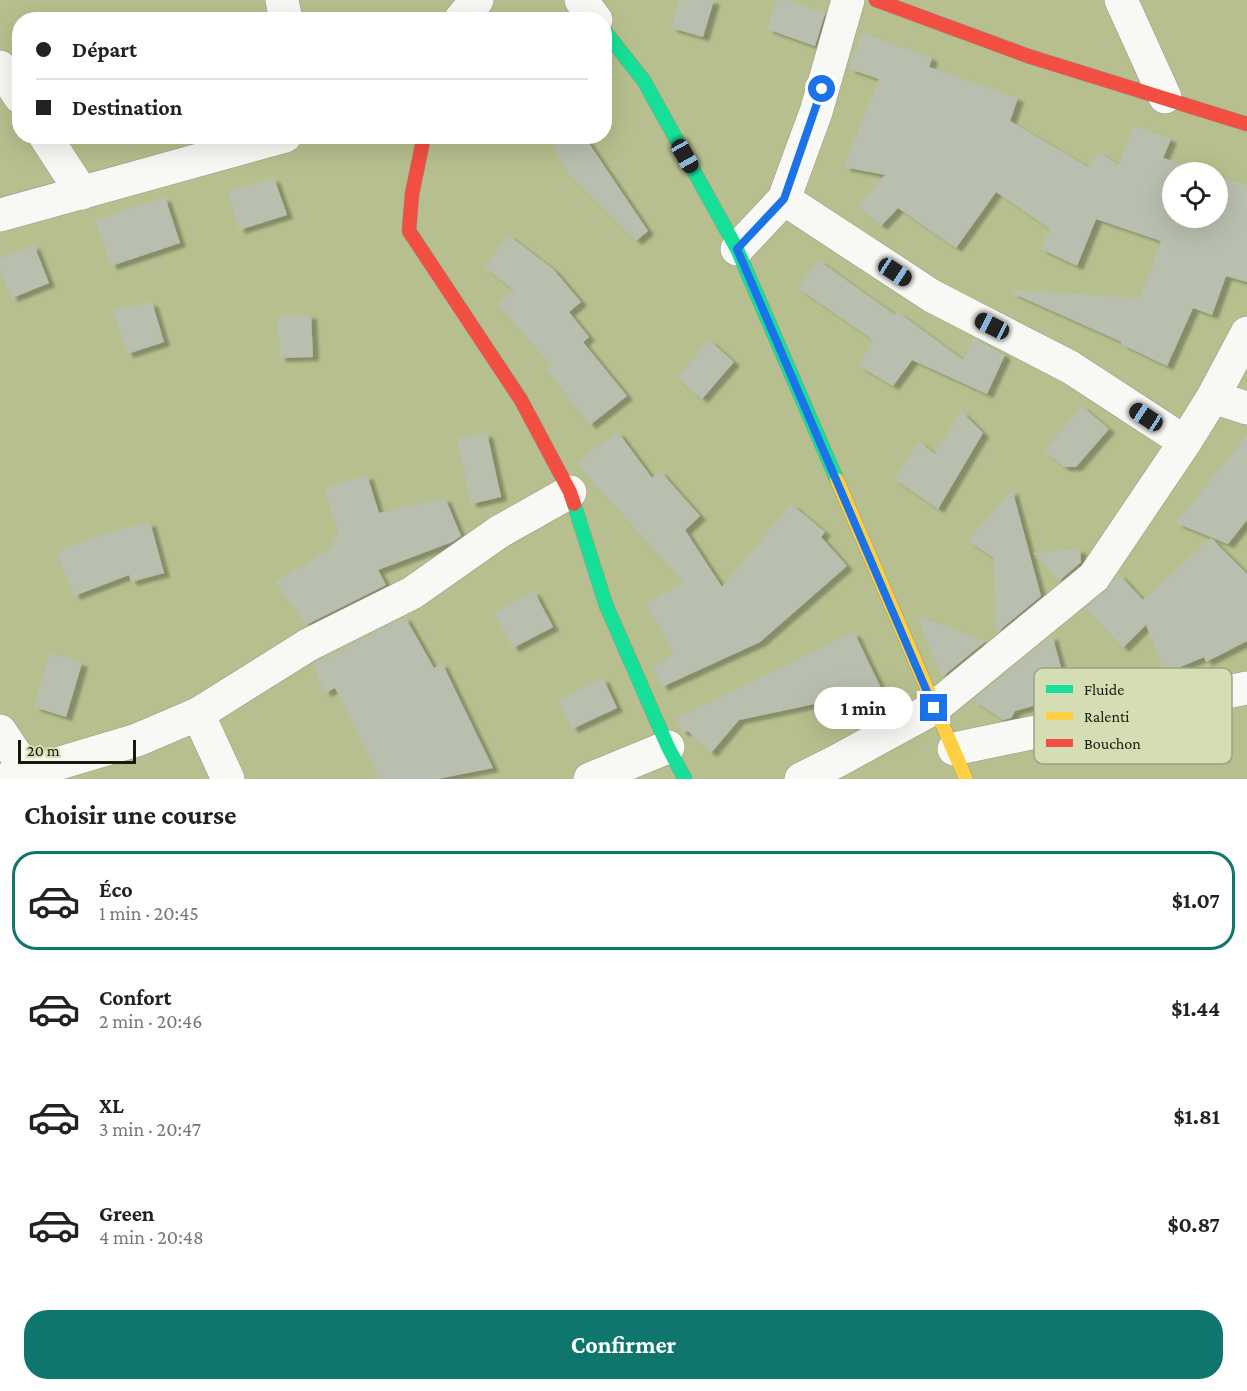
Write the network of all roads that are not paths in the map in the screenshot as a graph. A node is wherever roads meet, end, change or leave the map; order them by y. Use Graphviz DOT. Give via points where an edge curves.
graph roads {
  1 [pos="477,0"];
  2 [pos="580,0"];
  3 [pos="848,0"];
  4 [pos="876,0"];
  5 [pos="1121,0"];
  6 [pos="467,12"];
  7 [pos="590,12"];
  8 [pos="612,40"];
  9 [pos="0,67"];
  10 [pos="12,85"];
  11 [pos="1165,97"];
  12 [pos="1247,124"];
  13 [pos="50,144"];
  14 [pos="257,144"];
  15 [pos="422,144"];
  16 [pos="82,193"];
  17 [pos="784,199"];
  18 [pos="0,215"];
  19 [pos="737,249"];
  20 [pos="1247,333"];
  21 [pos="1212,397"];
  22 [pos="1247,408"];
  23 [pos="1185,442"];
  24 [pos="570,492"];
  25 [pos="1247,688"];
  26 [pos="1232,691"];
  27 [pos="934,708"];
  28 [pos="198,714"];
  29 [pos="0,731"];
  30 [pos="1034,732"];
  31 [pos="668,747"];
  32 [pos="954,749"];
  33 [pos="22,777"];
  34 [pos="228,779"];
  35 [pos="590,779"];
  36 [pos="685,779"];
  37 [pos="801,779"];
  38 [pos="966,779"];
  1 -- 6 [label="street"];
  2 -- 7 [label="street"];
  3 -- 17 [label="street" via="816,112"];
  4 -- 11 [label="street" via="1028,56"];
  5 -- 11 [label="street"];
  8 -- 19 [label="street" via="644,81"];
  9 -- 10 [label="street"];
  11 -- 12 [label="street"];
  13 -- 16 [label="street"];
  14 -- 16 [label="street"];
  15 -- 24 [label="street" via="409,231 521,400"];
  16 -- 18 [label="street"];
  17 -- 19 [label="street"];
  17 -- 23 [label="street" via="933,296 1070,367"];
  19 -- 27 [label="street"];
  20 -- 21 [label="street"];
  21 -- 22 [label="street"];
  21 -- 23 [label="street"];
  23 -- 27 [label="street" via="1094,577"];
  24 -- 28 [label="street" via="499,532 412,593 308,645"];
  24 -- 31 [label="street" via="606,605"];
  25 -- 26 [label="street"];
  27 -- 32 [label="street"];
  27 -- 37 [label="street"];
  28 -- 33 [label="street" via="137,740"];
  28 -- 34 [label="street"];
  29 -- 33 [label="street"];
  30 -- 32 [label="street"];
  31 -- 35 [label="street"];
  31 -- 36 [label="street"];
  32 -- 38 [label="street"];
}
